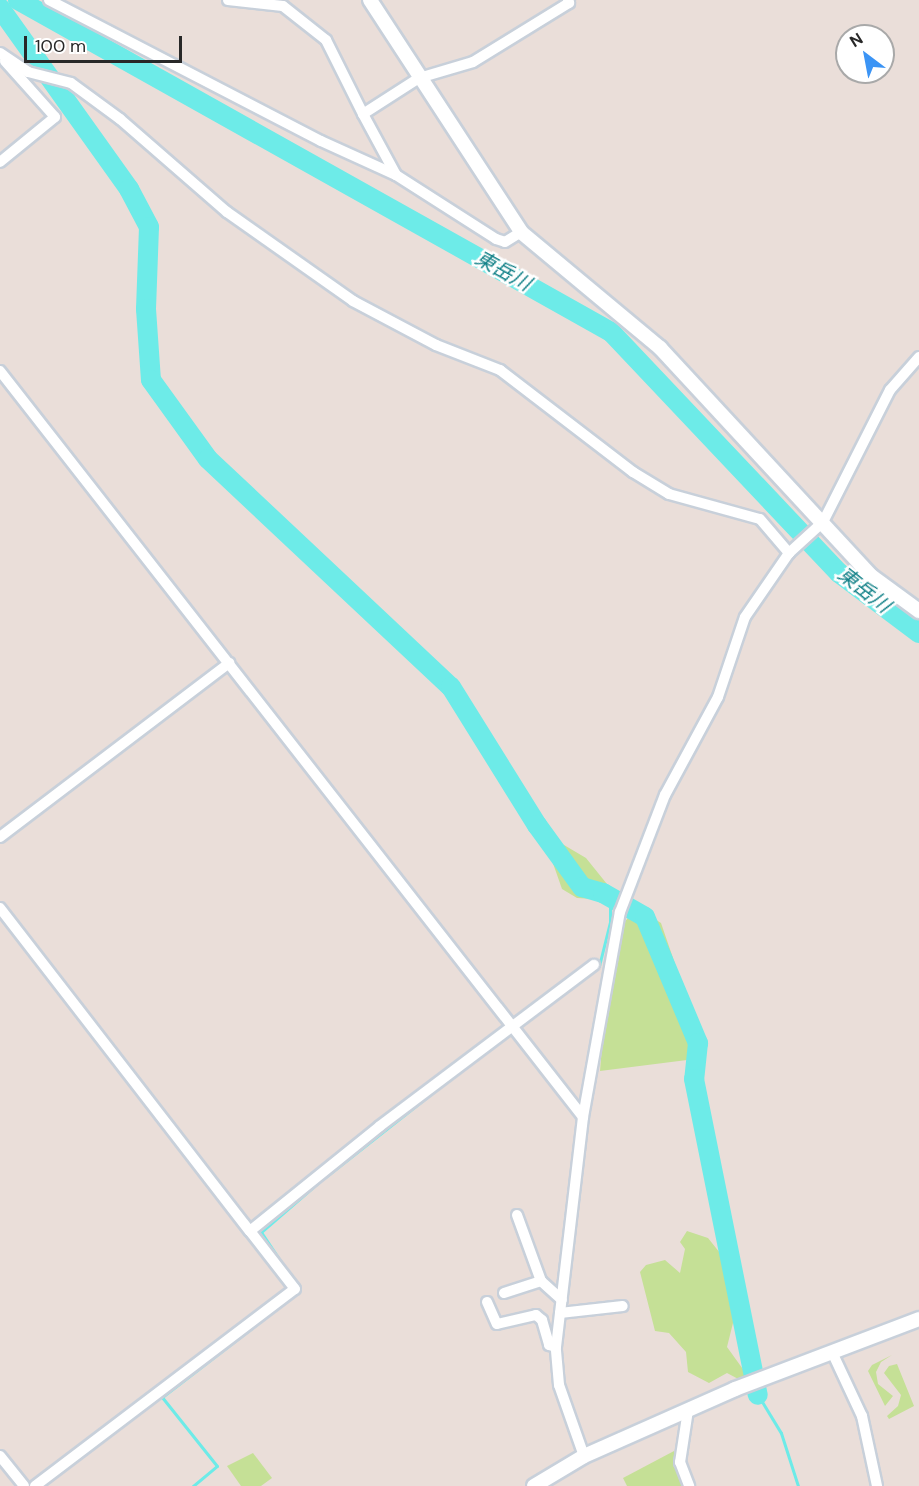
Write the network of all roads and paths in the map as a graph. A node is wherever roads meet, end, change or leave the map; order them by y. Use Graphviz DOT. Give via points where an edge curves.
graph roads {
  1 [pos="49,0"];
  2 [pos="228,0"];
  3 [pos="370,0"];
  4 [pos="568,0"];
  5 [pos="0,54"];
  6 [pos="419,78"];
  7 [pos="363,114"];
  8 [pos="0,162"];
  9 [pos="396,175"];
  10 [pos="521,232"];
  11 [pos="919,357"];
  12 [pos="0,371"];
  13 [pos="823,522"];
  14 [pos="789,553"];
  15 [pos="919,611"];
  16 [pos="228,663"];
  17 [pos="0,837"];
  18 [pos="0,908"];
  19 [pos="594,965"];
  20 [pos="512,1026"];
  21 [pos="583,1117"];
  22 [pos="517,1215"];
  23 [pos="250,1231"];
  24 [pos="541,1281"];
  25 [pos="504,1293"];
  26 [pos="562,1300"];
  27 [pos="487,1302"];
  28 [pos="623,1306"];
  29 [pos="560,1313"];
  30 [pos="919,1319"];
  31 [pos="556,1347"];
  32 [pos="832,1352"];
  33 [pos="688,1410"];
  34 [pos="0,1456"];
  35 [pos="584,1456"];
  36 [pos="24,1486"];
  37 [pos="35,1486"];
  38 [pos="534,1486"];
  39 [pos="689,1486"];
  40 [pos="877,1486"];
  1 -- 9 [label="street" via="240,101"];
  2 -- 7 [label="street" via="283,6 326,40"];
  3 -- 6 [label="street"];
  4 -- 6 [label="street" via="569,3 473,62"];
  5 -- 8 [label="street" via="55,117"];
  5 -- 14 [label="street" via="28,72 71,83 120,119 227,212 353,301 436,345 500,370 633,472 669,494 760,519"];
  6 -- 7 [label="street"];
  6 -- 10 [label="street"];
  7 -- 9 [label="street"];
  9 -- 10 [label="street" via="496,238 505,242"];
  10 -- 13 [label="street" via="660,348"];
  11 -- 13 [label="street" via="890,390"];
  12 -- 16 [label="street"];
  13 -- 14 [label="street"];
  13 -- 15 [label="street" via="870,575"];
  14 -- 21 [label="street" via="745,617 718,697 665,795 620,912"];
  16 -- 17 [label="street"];
  16 -- 20 [label="street"];
  18 -- 23 [label="street"];
  19 -- 20 [label="street"];
  20 -- 21 [label="street"];
  20 -- 23 [label="street"];
  21 -- 26 [label="street"];
  22 -- 24 [label="street"];
  23 -- 37 [label="street" via="295,1289"];
  24 -- 25 [label="street"];
  24 -- 26 [label="street"];
  26 -- 29 [label="street"];
  27 -- 31 [label="street" via="497,1324 536,1315 542,1320 549,1345"];
  28 -- 29 [label="street"];
  29 -- 31 [label="street"];
  30 -- 32 [label="street"];
  31 -- 35 [label="street" via="559,1385"];
  32 -- 33 [label="street"];
  32 -- 40 [label="street" via="862,1416"];
  33 -- 35 [label="street"];
  33 -- 39 [label="street" via="680,1462"];
  34 -- 36 [label="street"];
  35 -- 38 [label="street"];
}
